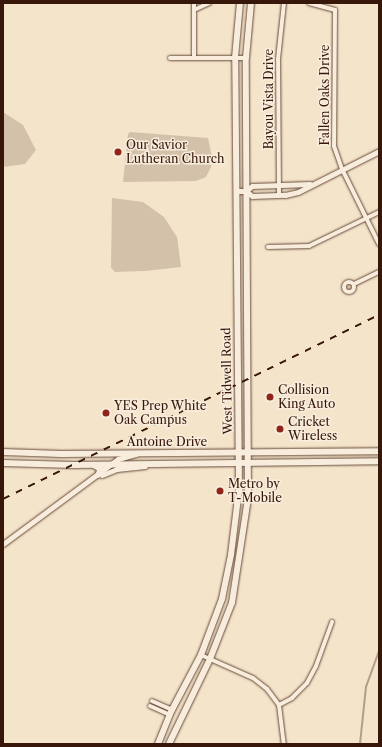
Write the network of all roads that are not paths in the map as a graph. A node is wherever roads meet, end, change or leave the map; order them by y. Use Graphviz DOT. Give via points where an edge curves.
graph roads {
  1 [pos="194,3"];
  2 [pos="209,3"];
  3 [pos="240,3"];
  4 [pos="252,3"];
  5 [pos="284,3"];
  6 [pos="309,3"];
  7 [pos="194,10"];
  8 [pos="170,58"];
  9 [pos="194,58"];
  10 [pos="235,58"];
  11 [pos="246,58"];
  12 [pos="235,116"];
  13 [pos="246,117"];
  14 [pos="379,152"];
  15 [pos="342,169"];
  16 [pos="313,183"];
  17 [pos="279,186"];
  18 [pos="236,191"];
  19 [pos="246,191"];
  20 [pos="279,196"];
  21 [pos="379,212"];
  22 [pos="367,218"];
  23 [pos="379,244"];
  24 [pos="268,247"];
  25 [pos="237,265"];
  26 [pos="247,265"];
  27 [pos="379,272"];
  28 [pos="354,284"];
  29 [pos="238,326"];
  30 [pos="247,326"];
  31 [pos="238,396"];
  32 [pos="249,396"];
  33 [pos="379,451"];
  34 [pos="3,452"];
  35 [pos="143,453"];
  36 [pos="169,453"];
  37 [pos="239,453"];
  38 [pos="250,453"];
  39 [pos="379,461"];
  40 [pos="3,463"];
  41 [pos="239,463"];
  42 [pos="250,463"];
  43 [pos="112,464"];
  44 [pos="153,464"];
  45 [pos="168,464"];
  46 [pos="94,465"];
  47 [pos="97,477"];
  48 [pos="3,544"];
  49 [pos="222,599"];
  50 [pos="232,602"];
  51 [pos="332,622"];
  52 [pos="201,655"];
  53 [pos="210,659"];
  54 [pos="152,701"];
  55 [pos="279,705"];
  56 [pos="150,706"];
  57 [pos="171,713"];
  58 [pos="180,718"];
  59 [pos="158,744"];
  60 [pos="169,744"];
  61 [pos="284,744"];
  1 -- 7 [label="street"];
  2 -- 7 [label="street"];
  3 -- 10 [label="main road, West Tidwell Road"];
  4 -- 11 [label="main road, West Tidwell Road"];
  5 -- 17 [label="street, Bayou Vista Drive" via="278,59"];
  6 -- 15 [label="street, Fallen Oaks Drive" via="335,10 334,138 336,155"];
  7 -- 9 [label="street"];
  8 -- 9 [label="street"];
  9 -- 10 [label="street"];
  10 -- 11 [label="street"];
  10 -- 12 [label="main road, West Tidwell Road"];
  11 -- 13 [label="main road, West Tidwell Road"];
  12 -- 13 [label="main road"];
  12 -- 18 [label="main road, West Tidwell Road"];
  13 -- 19 [label="main road, West Tidwell Road"];
  14 -- 15 [label="street"];
  15 -- 16 [label="street"];
  15 -- 22 [label="street, Fallen Oaks Drive"];
  16 -- 17 [label="street"];
  16 -- 20 [label="street" via="298,192"];
  17 -- 19 [label="street" via="252,186"];
  17 -- 20 [label="street, Bayou Vista Drive"];
  18 -- 19 [label="street"];
  18 -- 25 [label="main road, West Tidwell Road"];
  19 -- 20 [label="street" via="252,196"];
  19 -- 26 [label="main road, West Tidwell Road"];
  21 -- 22 [label="street"];
  22 -- 23 [label="street, Fallen Oaks Drive"];
  22 -- 24 [label="street" via="309,246"];
  25 -- 26 [label="main road"];
  25 -- 29 [label="main road, West Tidwell Road"];
  26 -- 30 [label="main road, West Tidwell Road"];
  27 -- 28 [label="street"];
  29 -- 30 [label="main road"];
  29 -- 31 [label="main road, West Tidwell Road"];
  30 -- 32 [label="main road, West Tidwell Road"];
  31 -- 32 [label="main road"];
  31 -- 37 [label="main road, West Tidwell Road"];
  32 -- 38 [label="main road, West Tidwell Road"];
  33 -- 38 [label="main road, Antoine Drive"];
  34 -- 35 [label="main road, Antoine Drive"];
  35 -- 36 [label="main road, Antoine Drive"];
  35 -- 43 [label="street" via="118,459"];
  36 -- 37 [label="main road, Antoine Drive"];
  36 -- 45 [label="main road"];
  37 -- 38 [label="main road, Antoine Drive"];
  37 -- 41 [label="main road, West Tidwell Road"];
  38 -- 42 [label="main road, West Tidwell Road"];
  39 -- 42 [label="main road, Antoine Drive"];
  40 -- 46 [label="main road, Antoine Drive"];
  41 -- 42 [label="main road, Antoine Drive"];
  41 -- 45 [label="main road, Antoine Drive"];
  41 -- 49 [label="main road, West Tidwell Road" via="239,490 231,555"];
  42 -- 50 [label="main road, West Tidwell Road" via="243,542"];
  43 -- 44 [label="main road, Antoine Drive"];
  43 -- 46 [label="main road, Antoine Drive"];
  43 -- 47 [label="street"];
  44 -- 45 [label="main road, Antoine Drive"];
  44 -- 47 [label="street" via="117,469"];
  46 -- 47 [label="main road" via="101,469"];
  47 -- 48 [label="street"];
  49 -- 50 [label="street"];
  49 -- 52 [label="main road, West Tidwell Road"];
  50 -- 53 [label="main road, West Tidwell Road"];
  51 -- 55 [label="street" via="307,683 292,698"];
  52 -- 53 [label="street"];
  52 -- 57 [label="main road, West Tidwell Road"];
  53 -- 55 [label="street" via="253,678 267,689"];
  53 -- 58 [label="main road, West Tidwell Road"];
  54 -- 57 [label="street"];
  55 -- 61 [label="street"];
  56 -- 57 [label="street"];
  57 -- 58 [label="main road"];
  57 -- 59 [label="main road, West Tidwell Road"];
  58 -- 60 [label="main road, West Tidwell Road"];
}
